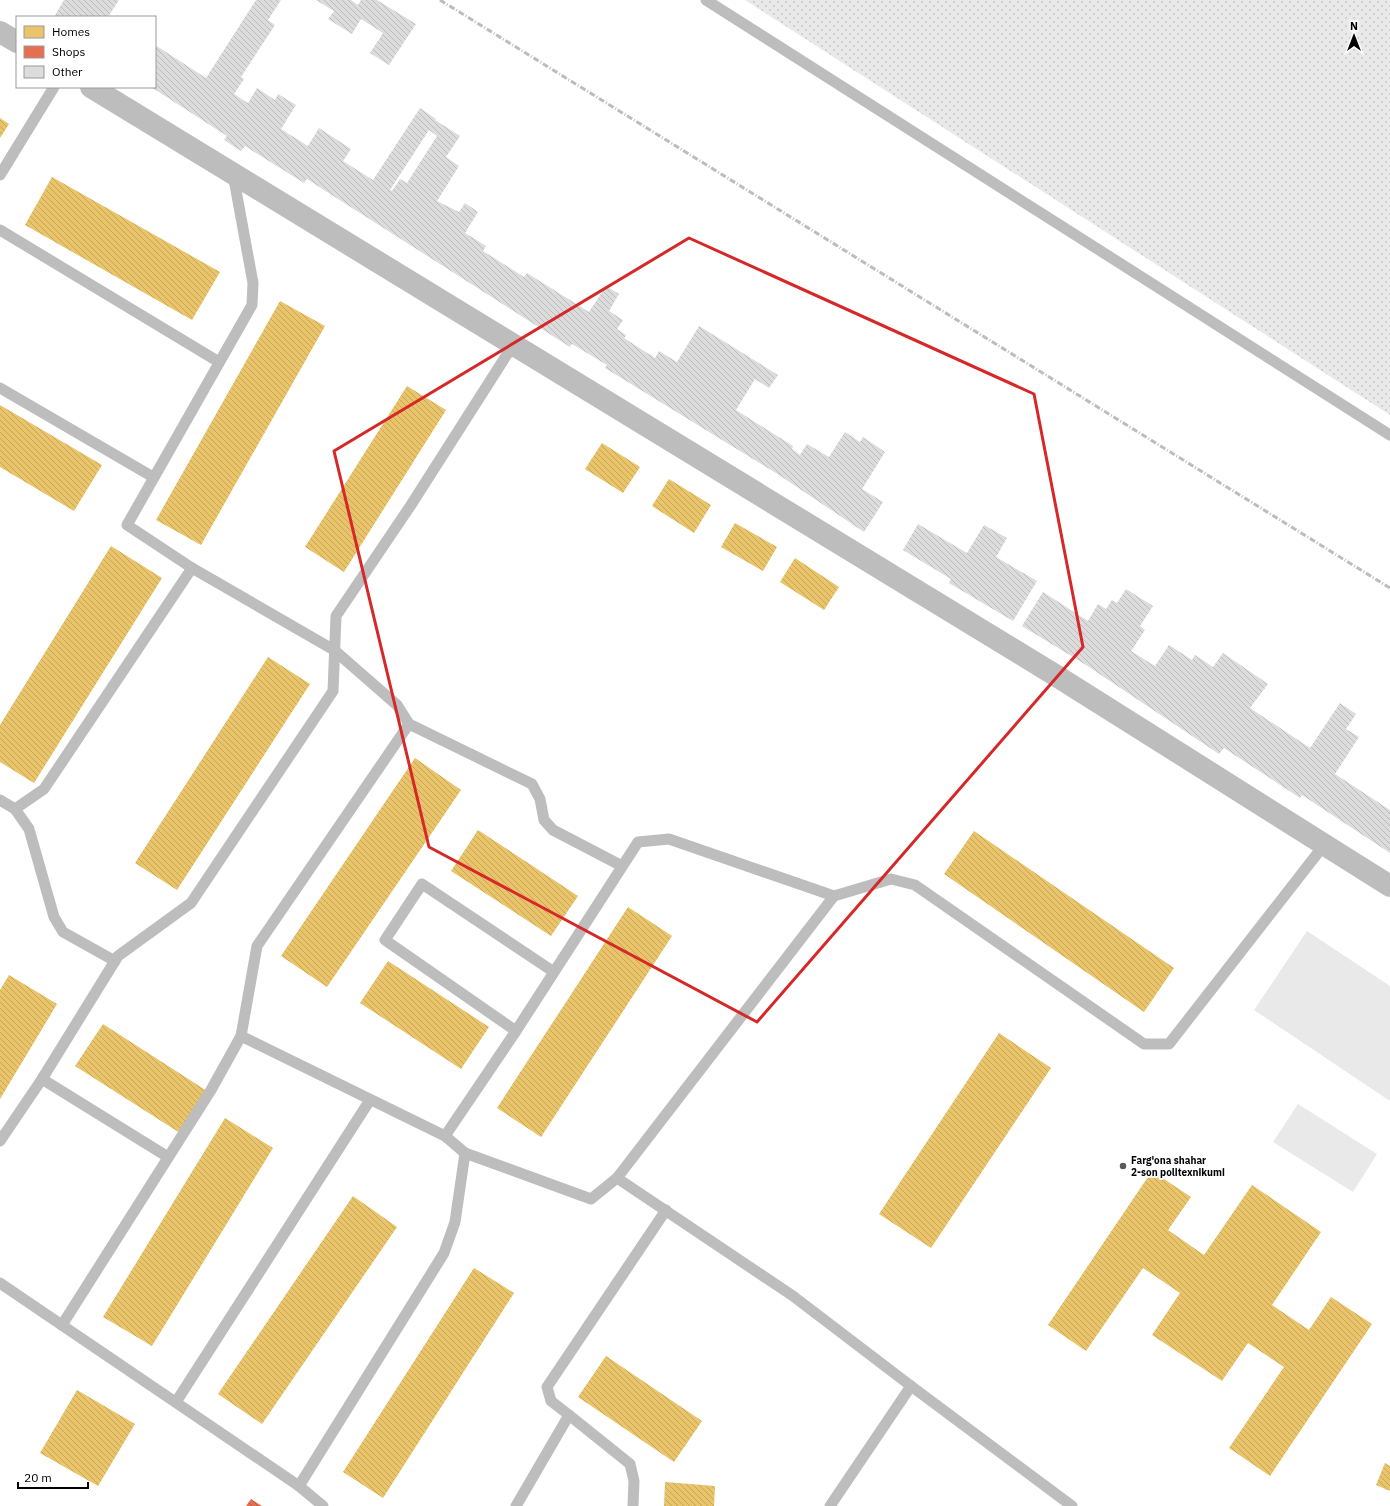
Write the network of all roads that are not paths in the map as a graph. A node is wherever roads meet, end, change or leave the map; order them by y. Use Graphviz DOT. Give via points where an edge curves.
graph roads {
  1 [pos="706,0"];
  2 [pos="0,32"];
  3 [pos="16,41"];
  4 [pos="53,88"];
  5 [pos="93,88"];
  6 [pos="233,174"];
  7 [pos="0,175"];
  8 [pos="0,230"];
  9 [pos="513,345"];
  10 [pos="219,362"];
  11 [pos="0,388"];
  12 [pos="1390,435"];
  13 [pos="153,477"];
  14 [pos="192,568"];
  15 [pos="334,650"];
  16 [pos="409,724"];
  17 [pos="0,800"];
  18 [pos="15,809"];
  19 [pos="1324,845"];
  20 [pos="622,866"];
  21 [pos="1390,886"];
  22 [pos="834,896"];
  23 [pos="115,961"];
  24 [pos="554,972"];
  25 [pos="516,1031"];
  26 [pos="242,1036"];
  27 [pos="42,1079"];
  28 [pos="370,1100"];
  29 [pos="445,1136"];
  30 [pos="0,1141"];
  31 [pos="465,1153"];
  32 [pos="168,1157"];
  33 [pos="617,1178"];
  34 [pos="666,1210"];
  35 [pos="0,1283"];
  36 [pos="62,1325"];
  37 [pos="910,1386"];
  38 [pos="176,1402"];
  39 [pos="569,1416"];
  40 [pos="299,1486"];
  41 [pos="323,1506"];
  42 [pos="516,1506"];
  43 [pos="633,1506"];
  44 [pos="830,1506"];
  45 [pos="1072,1506"];
  1 -- 12 [label="lane"];
  2 -- 3 [label="street"];
  4 -- 7 [label="lane"];
  5 -- 6 [label="street"];
  6 -- 9 [label="street"];
  6 -- 10 [label="lane" via="253,283 252,305"];
  8 -- 10 [label="lane"];
  9 -- 15 [label="lane" via="411,505 336,616"];
  9 -- 19 [label="street" via="1055,675"];
  10 -- 13 [label="lane"];
  11 -- 13 [label="lane"];
  13 -- 14 [label="lane" via="127,525"];
  14 -- 15 [label="lane"];
  14 -- 18 [label="lane" via="44,789"];
  15 -- 16 [label="lane" via="398,705"];
  15 -- 23 [label="lane" via="333,691 190,904 118,956"];
  16 -- 20 [label="lane" via="532,784 540,799 544,820 553,830"];
  16 -- 26 [label="lane" via="257,946"];
  17 -- 18 [label="lane"];
  18 -- 23 [label="lane" via="29,829 54,917 63,932"];
  19 -- 21 [label="street"];
  19 -- 22 [label="lane" via="1169,1044 1144,1044 915,885 891,879"];
  20 -- 22 [label="lane" via="638,842 669,839"];
  20 -- 24 [label="lane"];
  22 -- 33 [label="lane"];
  23 -- 27 [label="lane"];
  24 -- 25 [label="lane"];
  24 -- 25 [label="lane" via="422,884 385,940"];
  25 -- 29 [label="lane"];
  26 -- 28 [label="lane"];
  26 -- 32 [label="lane"];
  27 -- 30 [label="lane"];
  27 -- 32 [label="lane"];
  28 -- 29 [label="lane"];
  28 -- 38 [label="lane"];
  29 -- 31 [label="lane"];
  31 -- 33 [label="lane" via="591,1199"];
  31 -- 40 [label="lane" via="455,1222 444,1253"];
  32 -- 36 [label="lane"];
  33 -- 34 [label="lane"];
  34 -- 37 [label="lane" via="793,1296"];
  34 -- 39 [label="lane" via="547,1387 551,1401"];
  35 -- 36 [label="lane"];
  36 -- 38 [label="lane"];
  37 -- 44 [label="lane"];
  37 -- 45 [label="lane"];
  38 -- 40 [label="lane"];
  39 -- 42 [label="lane"];
  39 -- 43 [label="lane" via="630,1464 634,1480"];
  40 -- 41 [label="lane"];
}
